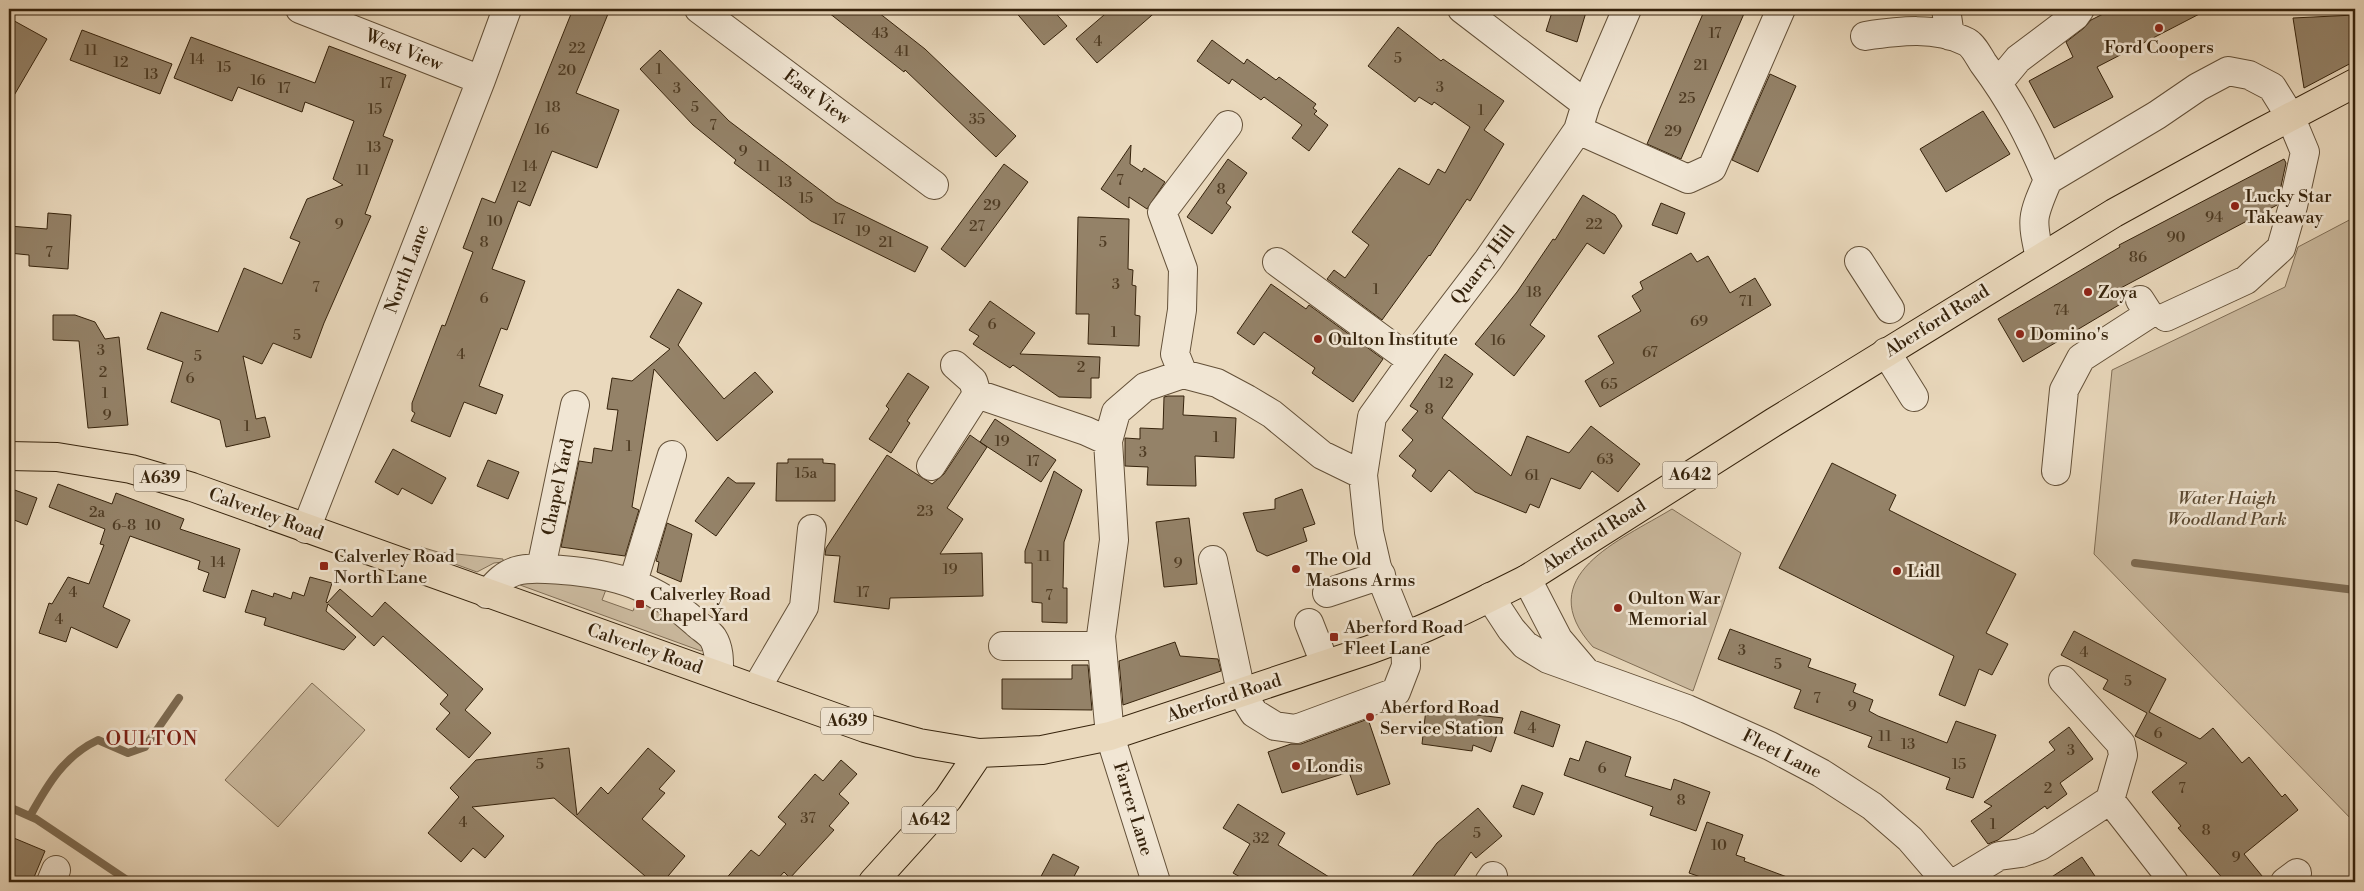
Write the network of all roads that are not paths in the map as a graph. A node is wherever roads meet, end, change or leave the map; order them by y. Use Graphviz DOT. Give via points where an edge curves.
graph roads {
  1 [pos="300,9"];
  2 [pos="507,9"];
  3 [pos="699,9"];
  4 [pos="1462,9"];
  5 [pos="1627,9"];
  6 [pos="1781,9"];
  7 [pos="1946,9"];
  8 [pos="2080,9"];
  9 [pos="1866,36"];
  10 [pos="1950,36"];
  11 [pos="481,80"];
  12 [pos="1998,83"];
  13 [pos="2355,83"];
  14 [pos="1586,104"];
  15 [pos="2290,116"];
  16 [pos="1228,125"];
  17 [pos="1578,130"];
  18 [pos="2048,180"];
  19 [pos="934,185"];
  20 [pos="2040,258"];
  21 [pos="1859,261"];
  22 [pos="1277,262"];
  23 [pos="2140,300"];
  24 [pos="1890,309"];
  25 [pos="2166,317"];
  26 [pos="1886,352"];
  27 [pos="1412,361"];
  28 [pos="955,365"];
  29 [pos="1183,374"];
  30 [pos="977,394"];
  31 [pos="1914,397"];
  32 [pos="575,405"];
  33 [pos="1108,441"];
  34 [pos="9,456"];
  35 [pos="672,456"];
  36 [pos="931,466"];
  37 [pos="2056,471"];
  38 [pos="1363,475"];
  39 [pos="306,529"];
  40 [pos="812,529"];
  41 [pos="1213,560"];
  42 [pos="542,568"];
  43 [pos="1381,575"];
  44 [pos="1527,579"];
  45 [pos="633,582"];
  46 [pos="487,594"];
  47 [pos="1327,594"];
  48 [pos="1490,597"];
  49 [pos="1309,623"];
  50 [pos="1405,637"];
  51 [pos="1002,646"];
  52 [pos="1102,646"];
  53 [pos="1325,664"];
  54 [pos="1587,673"];
  55 [pos="719,675"];
  56 [pos="2063,680"];
  57 [pos="756,688"];
  58 [pos="1241,692"];
  59 [pos="1110,736"];
  60 [pos="978,752"];
  61 [pos="2114,789"];
  62 [pos="2168,875"];
  63 [pos="872,882"];
  64 [pos="1156,882"];
  65 [pos="1947,882"];
  66 [pos="1956,882"];
  1 -- 11 [label="street, West View"];
  2 -- 11 [label="street, North Lane"];
  3 -- 19 [label="street, East View"];
  4 -- 14 [label="street"];
  5 -- 14 [label="street, Quarry Hill"];
  6 -- 17 [label="street" via="1712,168 1688,179"];
  7 -- 10 [label="street"];
  8 -- 12 [label="street" via="2018,59"];
  9 -- 10 [label="street" via="1908,30"];
  10 -- 12 [label="street" via="1969,43"];
  11 -- 39 [label="street, North Lane"];
  12 -- 18 [label="street" via="2028,132"];
  13 -- 15 [label="main road, Aberford Road / A642"];
  14 -- 17 [label="street, Quarry Hill"];
  15 -- 18 [label="street" via="2272,87 2248,75 2228,71"];
  15 -- 20 [label="main road, Aberford Road / A642" via="2114,213"];
  15 -- 25 [label="street" via="2304,152 2281,248 2246,280"];
  16 -- 29 [label="street" via="1162,212 1182,269 1182,310 1175,354"];
  17 -- 27 [label="street, Quarry Hill" via="1488,260"];
  18 -- 20 [label="street" via="2034,213"];
  20 -- 26 [label="main road, Aberford Road / A642"];
  21 -- 24 [label="street"];
  22 -- 27 [label="street"];
  23 -- 37 [label="street" via="2150,314 2081,358 2075,367 2064,390"];
  26 -- 31 [label="street"];
  26 -- 44 [label="main road, Aberford Road / A642"];
  27 -- 38 [label="street, Quarry Hill" via="1372,417"];
  28 -- 30 [label="street" via="973,381"];
  29 -- 33 [label="street, Farrer Lane" via="1146,387 1116,412"];
  29 -- 38 [label="street" via="1217,383 1247,399 1272,414 1322,456"];
  30 -- 33 [label="street"];
  30 -- 36 [label="street"];
  32 -- 42 [label="street, Chapel Yard"];
  33 -- 52 [label="street, Farrer Lane" via="1114,540 1102,620"];
  34 -- 39 [label="main road, Calverley Road / A639" via="57,457 131,469 192,487"];
  35 -- 45 [label="street"];
  38 -- 43 [label="street, Quarry Hill" via="1369,532"];
  39 -- 46 [label="main road, Calverley Road / A639"];
  40 -- 57 [label="street" via="804,607"];
  41 -- 58 [label="street"];
  42 -- 45 [label="street, Calverley Road" via="592,572"];
  42 -- 46 [label="street, Calverley Road" via="517,570 502,578"];
  43 -- 47 [label="street"];
  43 -- 50 [label="street, Quarry Hill"];
  44 -- 48 [label="main road, Aberford Road / A642"];
  44 -- 54 [label="street" via="1558,639"];
  45 -- 55 [label="street, Calverley Road" via="684,611 713,638 720,657"];
  46 -- 55 [label="main road, Calverley Road / A639"];
  48 -- 50 [label="main road, Aberford Road / A642"];
  48 -- 54 [label="street, Fleet Lane" via="1526,646 1548,659"];
  49 -- 53 [label="street"];
  50 -- 53 [label="main road, Aberford Road / A642"];
  50 -- 58 [label="street, Quarry Hill" via="1406,666 1396,692 1296,729 1275,726 1254,713"];
  51 -- 52 [label="street"];
  52 -- 59 [label="street, Farrer Lane"];
  53 -- 58 [label="main road, Aberford Road / A642"];
  54 -- 65 [label="street, Fleet Lane" via="1687,708 1821,773 1872,806 1910,839"];
  55 -- 57 [label="main road, Calverley Road / A639"];
  56 -- 61 [label="street" via="2121,744 2123,755"];
  57 -- 60 [label="main road, Calverley Road / A639" via="865,728 918,743"];
  58 -- 59 [label="main road, Aberford Road / A642"];
  59 -- 60 [label="main road, Aberford Road / A642" via="1042,750"];
  59 -- 64 [label="street, Farrer Lane"];
  60 -- 63 [label="main road, A642" via="948,799"];
  61 -- 62 [label="street"];
  61 -- 66 [label="street" via="2040,846 2020,854 1999,856"];
}
